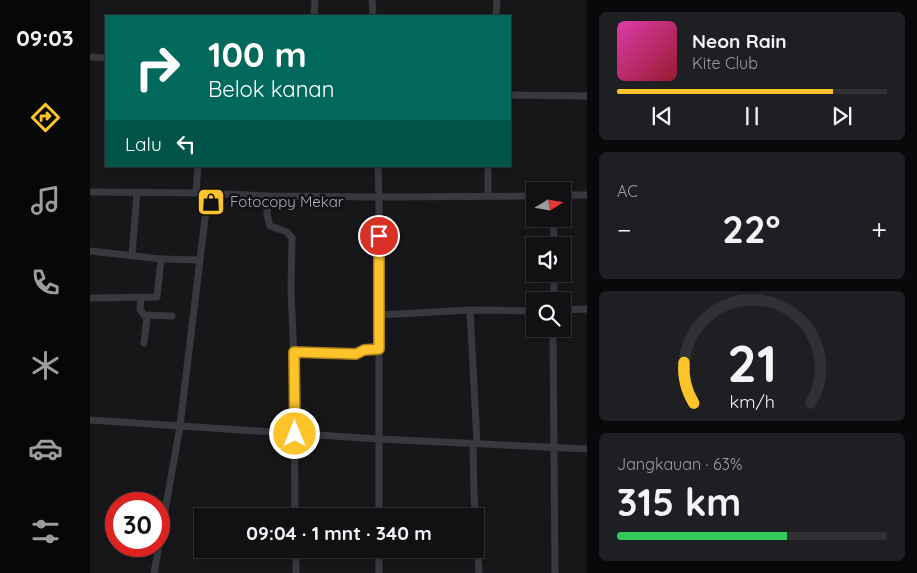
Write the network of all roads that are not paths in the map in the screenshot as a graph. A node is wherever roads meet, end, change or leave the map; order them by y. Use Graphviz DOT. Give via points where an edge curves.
graph roads {
  1 [pos="315,0"];
  2 [pos="372,0"];
  3 [pos="497,0"];
  4 [pos="314,15"];
  5 [pos="373,15"];
  6 [pos="496,15"];
  7 [pos="90,56"];
  8 [pos="105,58"];
  9 [pos="511,95"];
  10 [pos="587,96"];
  11 [pos="198,167"];
  12 [pos="378,167"];
  13 [pos="488,167"];
  14 [pos="90,192"];
  15 [pos="137,192"];
  16 [pos="196,192"];
  17 [pos="208,193"];
  18 [pos="571,195"];
  19 [pos="587,195"];
  20 [pos="267,196"];
  21 [pos="488,196"];
  22 [pos="526,196"];
  23 [pos="379,197"];
  24 [pos="90,251"];
  25 [pos="132,256"];
  26 [pos="161,259"];
  27 [pos="200,260"];
  28 [pos="90,298"];
  29 [pos="141,298"];
  30 [pos="587,309"];
  31 [pos="470,310"];
  32 [pos="571,310"];
  33 [pos="526,311"];
  34 [pos="379,315"];
  35 [pos="147,316"];
  36 [pos="172,316"];
  37 [pos="553,337"];
  38 [pos="144,343"];
  39 [pos="379,349"];
  40 [pos="294,352"];
  41 [pos="90,420"];
  42 [pos="180,426"];
  43 [pos="295,434"];
  44 [pos="378,439"];
  45 [pos="475,444"];
  46 [pos="554,446"];
  47 [pos="587,449"];
  48 [pos="168,492"];
  49 [pos="296,508"];
  50 [pos="379,508"];
  51 [pos="157,557"];
  52 [pos="296,558"];
  53 [pos="379,558"];
  54 [pos="154,573"];
  55 [pos="296,573"];
  56 [pos="379,573"];
  57 [pos="479,573"];
  58 [pos="555,573"];
  1 -- 4 [label="street"];
  2 -- 5 [label="street"];
  3 -- 6 [label="street"];
  7 -- 8 [label="street"];
  9 -- 10 [label="street"];
  11 -- 16 [label="street"];
  12 -- 23 [label="street"];
  13 -- 21 [label="street"];
  14 -- 15 [label="street"];
  15 -- 16 [label="street"];
  15 -- 25 [label="street"];
  16 -- 17 [label="street"];
  17 -- 20 [label="street"];
  17 -- 27 [label="street"];
  18 -- 19 [label="street"];
  20 -- 23 [label="street"];
  20 -- 40 [label="street" via="270,226 287,232 292,238"];
  21 -- 22 [label="street"];
  21 -- 23 [label="street"];
  23 -- 34 [label="street"];
  24 -- 25 [label="street"];
  25 -- 26 [label="street"];
  26 -- 27 [label="street"];
  26 -- 29 [label="street" via="158,295"];
  27 -- 42 [label="street"];
  28 -- 29 [label="street"];
  29 -- 35 [label="street" via="140,308"];
  30 -- 32 [label="street"];
  31 -- 33 [label="street"];
  31 -- 34 [label="street"];
  31 -- 45 [label="street"];
  34 -- 39 [label="street"];
  35 -- 36 [label="street"];
  35 -- 38 [label="street"];
  37 -- 46 [label="street"];
  39 -- 40 [label="street" via="356,354"];
  39 -- 44 [label="street"];
  40 -- 43 [label="street"];
  41 -- 42 [label="street"];
  42 -- 43 [label="street"];
  42 -- 48 [label="street"];
  43 -- 44 [label="street"];
  43 -- 49 [label="street"];
  44 -- 45 [label="street"];
  44 -- 50 [label="street"];
  45 -- 46 [label="street"];
  45 -- 57 [label="street" via="474,494"];
  46 -- 47 [label="street"];
  46 -- 58 [label="street"];
  51 -- 54 [label="street"];
  52 -- 55 [label="street"];
  53 -- 56 [label="street"];
}
